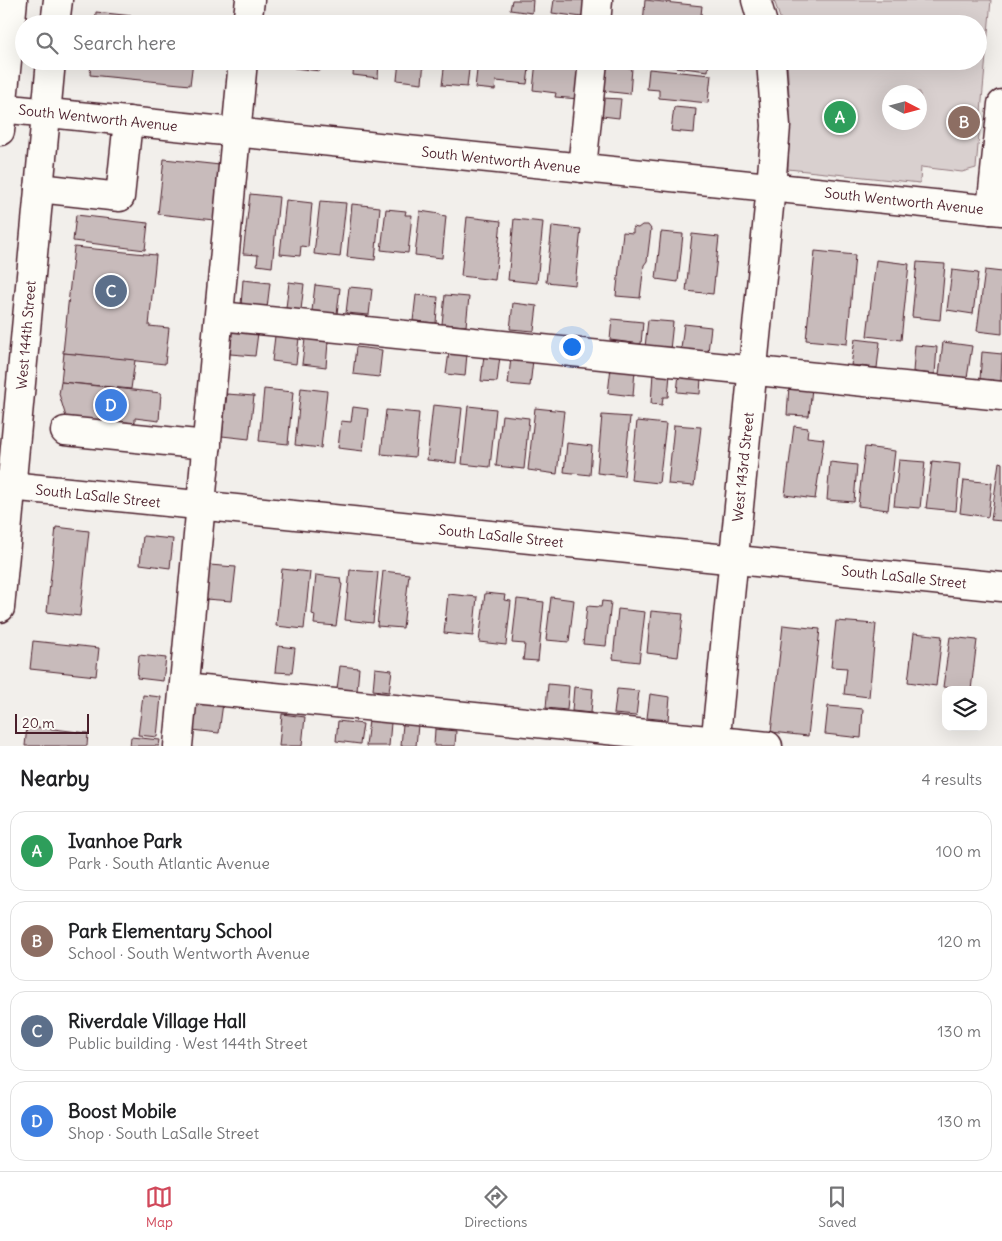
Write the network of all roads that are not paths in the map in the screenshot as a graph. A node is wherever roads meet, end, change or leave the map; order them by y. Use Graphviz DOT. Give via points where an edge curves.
graph roads {
  1 [pos="13,0"];
  2 [pos="58,0"];
  3 [pos="250,0"];
  4 [pos="598,0"];
  5 [pos="756,0"];
  6 [pos="56,15"];
  7 [pos="248,15"];
  8 [pos="597,15"];
  9 [pos="760,15"];
  10 [pos="50,70"];
  11 [pos="242,70"];
  12 [pos="592,70"];
  13 [pos="772,70"];
  14 [pos="1002,104"];
  15 [pos="46,113"];
  16 [pos="1,116"];
  17 [pos="128,122"];
  18 [pos="235,132"];
  19 [pos="582,168"];
  20 [pos="771,187"];
  21 [pos="39,188"];
  22 [pos="996,211"];
  23 [pos="220,316"];
  24 [pos="752,370"];
  25 [pos="1002,396"];
  26 [pos="65,431"];
  27 [pos="207,445"];
  28 [pos="6,486"];
  29 [pos="202,506"];
  30 [pos="733,560"];
  31 [pos="1002,587"];
  32 [pos="0,608"];
  33 [pos="184,688"];
  34 [pos="715,743"];
  35 [pos="178,746"];
  36 [pos="768,746"];
  1 -- 16 [label="street"];
  2 -- 6 [label="street"];
  3 -- 7 [label="street"];
  4 -- 8 [label="street"];
  5 -- 9 [label="street"];
  10 -- 15 [label="street, West 144th Street"];
  11 -- 18 [label="street"];
  12 -- 19 [label="street"];
  13 -- 20 [label="street, West 143rd Street" via="776,126"];
  14 -- 22 [label="street"];
  15 -- 16 [label="street, South Wentworth Avenue"];
  15 -- 17 [label="street, South Wentworth Avenue"];
  15 -- 21 [label="street, West 144th Street"];
  17 -- 18 [label="street, South Wentworth Avenue"];
  17 -- 21 [label="street" via="120,197"];
  18 -- 19 [label="street, South Wentworth Avenue"];
  18 -- 23 [label="street"];
  19 -- 20 [label="street, South Wentworth Avenue"];
  20 -- 22 [label="street, South Wentworth Avenue"];
  20 -- 24 [label="street, West 143rd Street"];
  21 -- 28 [label="street, West 144th Street"];
  23 -- 24 [label="street"];
  23 -- 27 [label="street"];
  24 -- 25 [label="street"];
  24 -- 30 [label="street, West 143rd Street"];
  26 -- 27 [label="street"];
  27 -- 29 [label="street"];
  28 -- 29 [label="street, South LaSalle Street"];
  28 -- 32 [label="street, West 144th Street"];
  29 -- 30 [label="street, South LaSalle Street"];
  29 -- 33 [label="street"];
  30 -- 31 [label="street, South LaSalle Street"];
  30 -- 34 [label="street, West 143rd Street"];
  33 -- 34 [label="street"];
  33 -- 35 [label="street"];
  34 -- 36 [label="street"];
}
